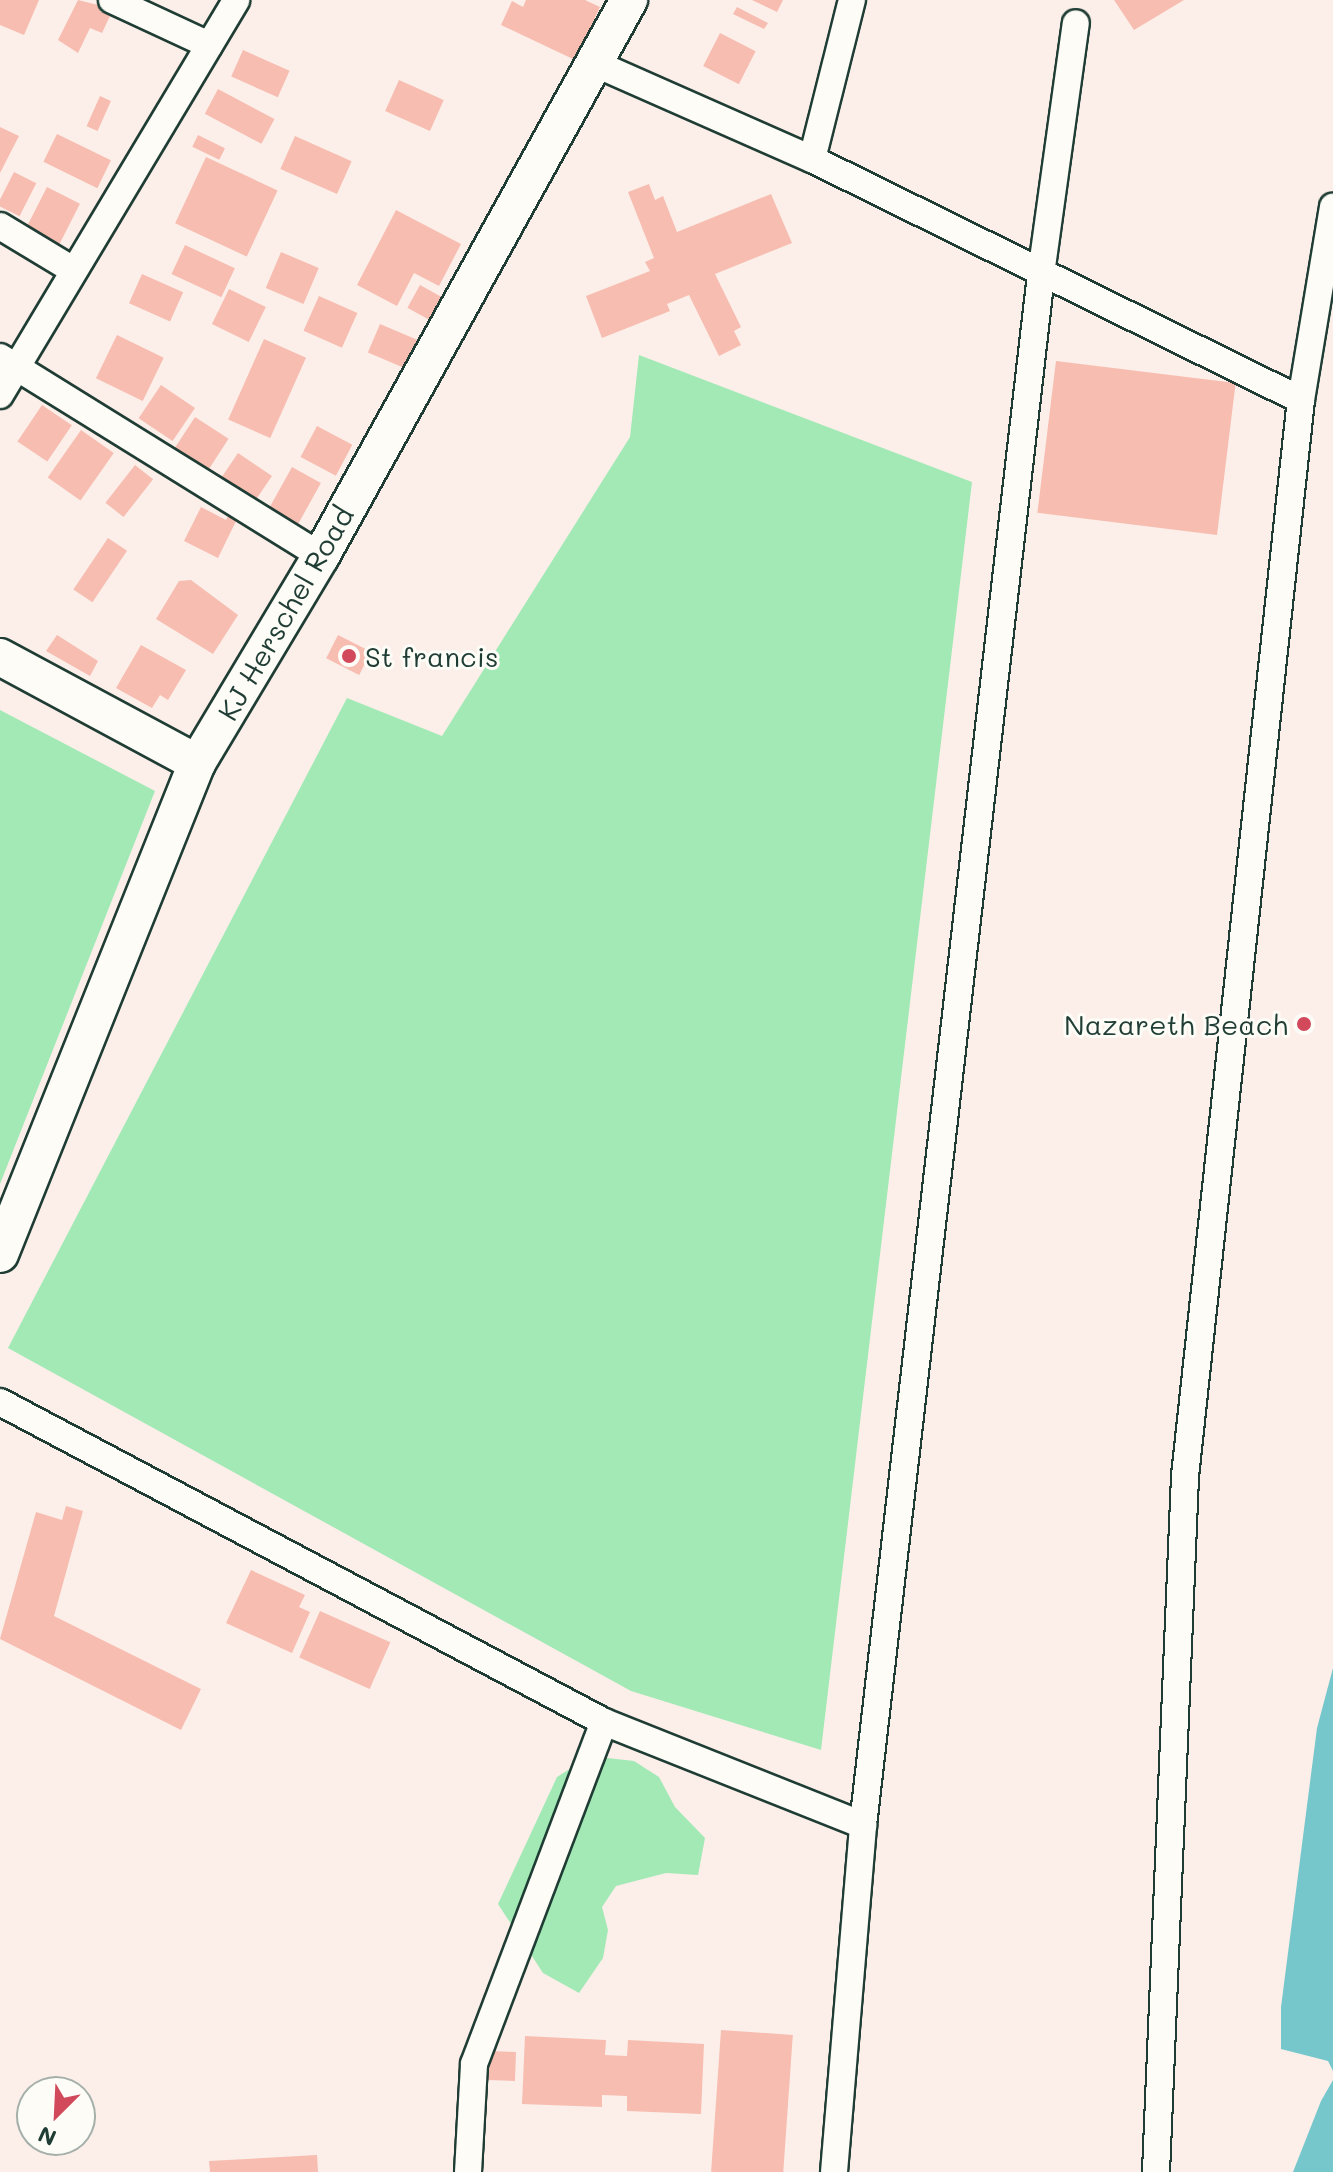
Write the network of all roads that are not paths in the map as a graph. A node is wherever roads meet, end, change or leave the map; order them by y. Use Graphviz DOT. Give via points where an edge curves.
graph roads {
  1 [pos="112,0"];
  2 [pos="236,0"];
  3 [pos="629,0"];
  4 [pos="852,0"];
  5 [pos="1076,23"];
  6 [pos="209,45"];
  7 [pos="594,63"];
  8 [pos="812,159"];
  9 [pos="1333,207"];
  10 [pos="0,226"];
  11 [pos="73,270"];
  12 [pos="1041,274"];
  13 [pos="8,361"];
  14 [pos="0,395"];
  15 [pos="1301,400"];
  16 [pos="321,556"];
  17 [pos="0,657"];
  18 [pos="197,763"];
  19 [pos="0,1254"];
  20 [pos="0,1402"];
  21 [pos="604,1722"];
  22 [pos="863,1825"];
  23 [pos="468,2172"];
  24 [pos="834,2172"];
  25 [pos="1156,2172"];
  1 -- 6 [label="street"];
  2 -- 6 [label="street"];
  3 -- 7 [label="main road, KJ Herschel Road"];
  4 -- 8 [label="street"];
  5 -- 12 [label="street"];
  6 -- 11 [label="street"];
  7 -- 8 [label="street"];
  7 -- 16 [label="main road, KJ Herschel Road"];
  8 -- 12 [label="street"];
  9 -- 15 [label="street"];
  10 -- 11 [label="street"];
  11 -- 13 [label="street"];
  12 -- 15 [label="street"];
  12 -- 22 [label="street"];
  13 -- 14 [label="street"];
  13 -- 16 [label="street"];
  15 -- 25 [label="street" via="1185,1476"];
  16 -- 18 [label="main road, KJ Herschel Road"];
  17 -- 18 [label="main road"];
  18 -- 19 [label="main road, KJ Herschel Road"];
  20 -- 21 [label="street"];
  21 -- 22 [label="street"];
  21 -- 23 [label="street" via="474,2064"];
  22 -- 24 [label="street"];
}
